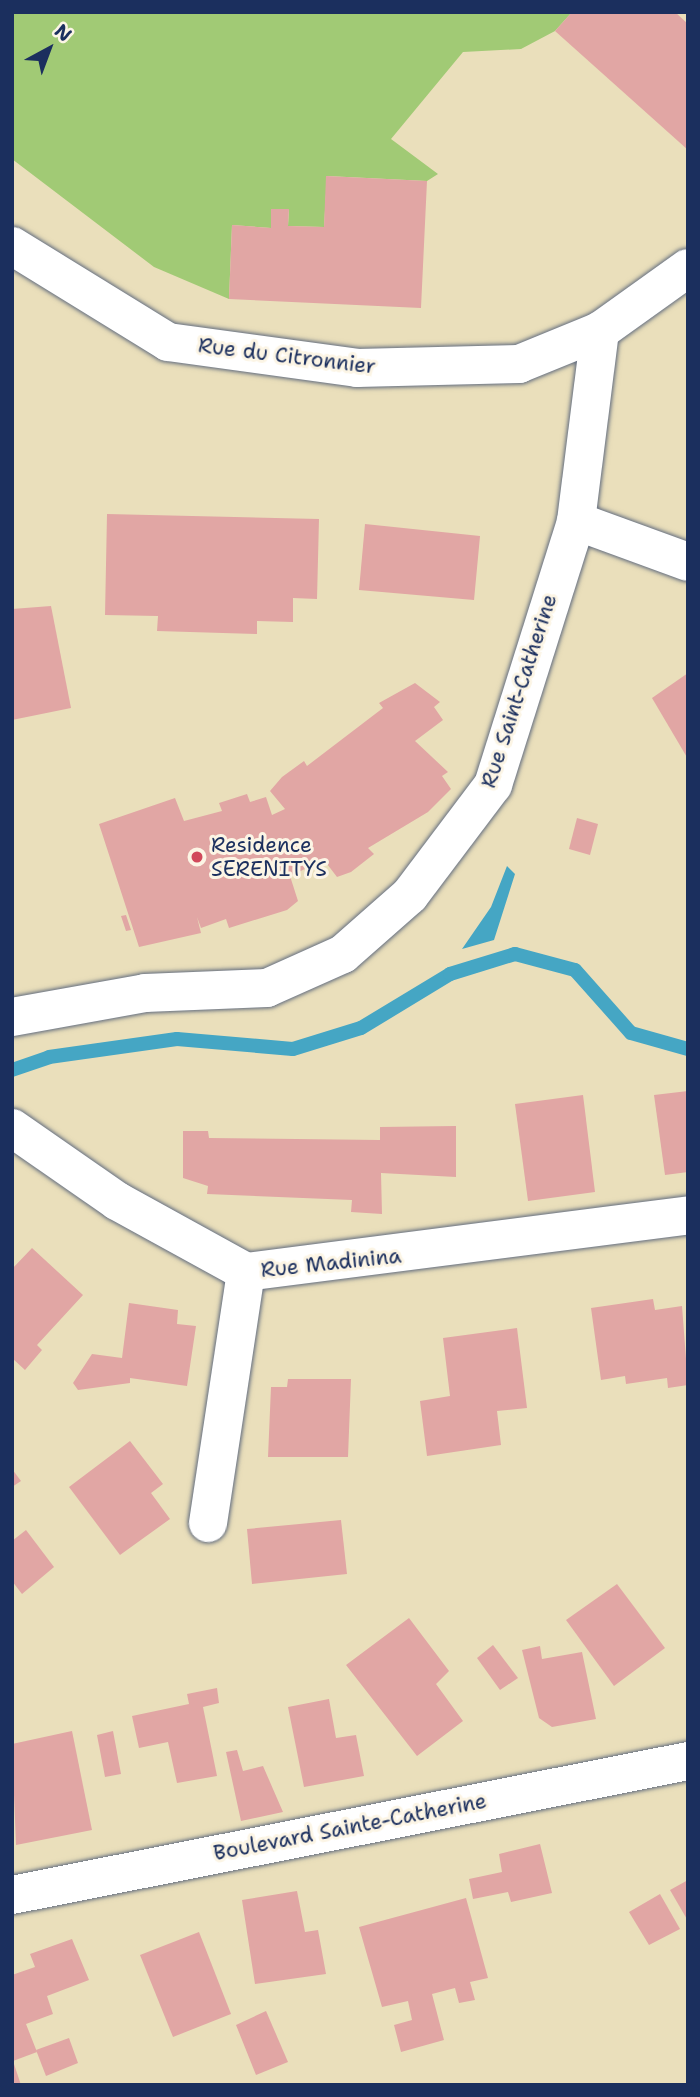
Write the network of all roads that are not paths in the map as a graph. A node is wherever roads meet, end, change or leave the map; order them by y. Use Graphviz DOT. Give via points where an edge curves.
graph roads {
  1 [pos="12,246"];
  2 [pos="688,268"];
  3 [pos="600,331"];
  4 [pos="576,521"];
  5 [pos="688,562"];
  6 [pos="12,1017"];
  7 [pos="12,1128"];
  8 [pos="688,1216"];
  9 [pos="246,1272"];
  10 [pos="208,1523"];
  11 [pos="688,1761"];
  12 [pos="12,1895"];
  1 -- 3 [label="street, Rue du Citronnier" via="167,342 357,368 519,364"];
  2 -- 3 [label="street, Rue du Citronnier"];
  3 -- 4 [label="street, Rue Saint-Catherine"];
  4 -- 5 [label="street"];
  4 -- 6 [label="street, Rue Saint-Catherine" via="492,785 410,895 343,954 267,988 145,993"];
  7 -- 9 [label="street, Rue Madinina" via="117,1201"];
  8 -- 9 [label="street, Rue Madinina"];
  9 -- 10 [label="street"];
  11 -- 12 [label="street, Boulevard Sainte-Catherine"];
}
